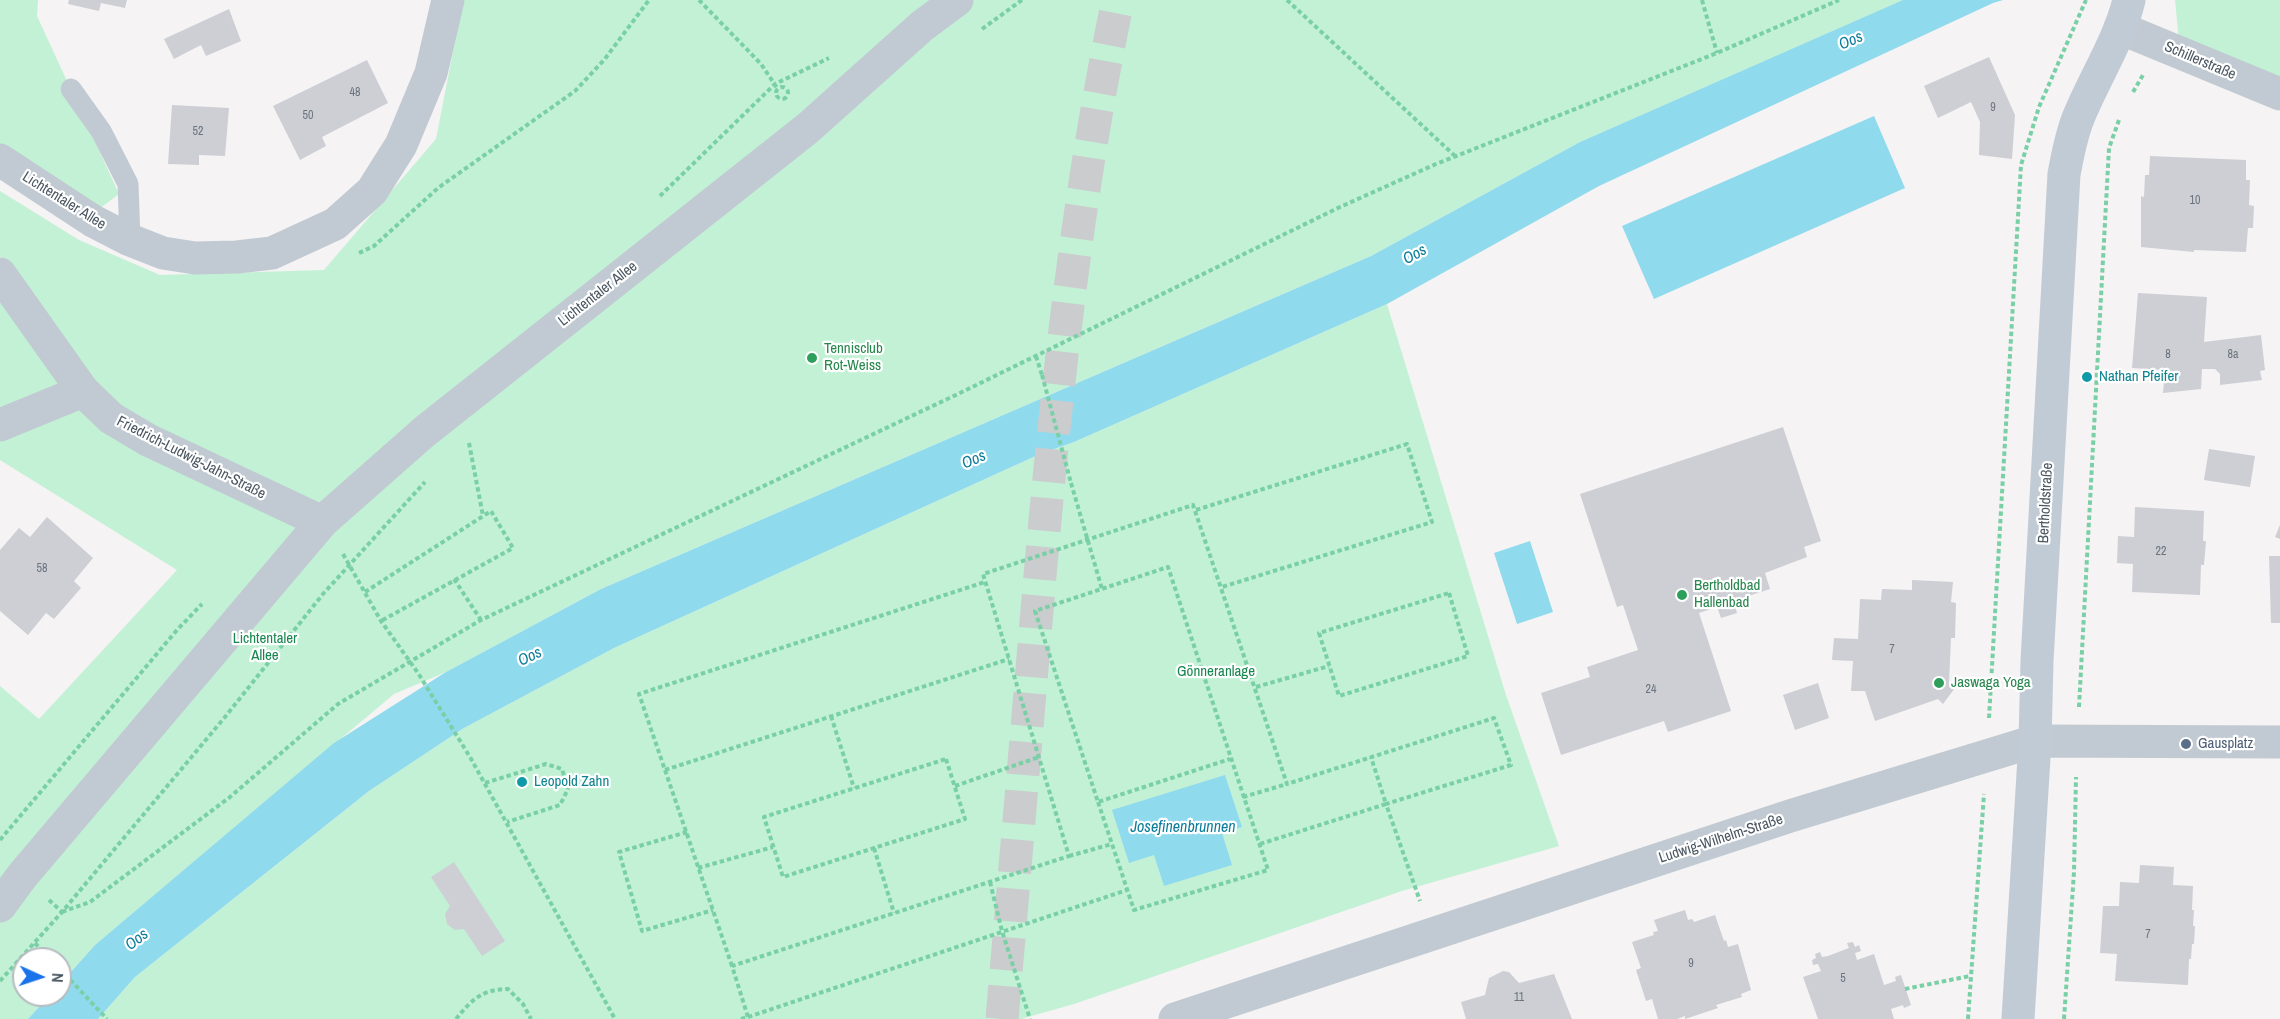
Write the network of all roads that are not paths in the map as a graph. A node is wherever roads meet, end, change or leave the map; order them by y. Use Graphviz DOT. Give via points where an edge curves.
graph roads {
  1 [pos="448,0"];
  2 [pos="957,0"];
  3 [pos="926,13"];
  4 [pos="2124,14"];
  5 [pos="71,89"];
  6 [pos="2280,94"];
  7 [pos="0,160"];
  8 [pos="130,240"];
  9 [pos="0,274"];
  10 [pos="83,392"];
  11 [pos="0,425"];
  12 [pos="321,522"];
  13 [pos="2035,741"];
  14 [pos="2280,742"];
  15 [pos="0,906"];
  16 [pos="1176,1019"];
  17 [pos="2018,1019"];
  1 -- 8 [label="street, Lichtentaler Allee" via="431,73 401,145 372,191 335,224 272,253 237,257 195,258 163,253"];
  2 -- 3 [label="street, Lichtentaler Allee"];
  3 -- 12 [label="street, Lichtentaler Allee" via="816,122 424,432"];
  4 -- 6 [label="street, Schillerstraße" via="2160,45"];
  4 -- 13 [label="main road, Bertholdstraße" via="2079,116 2064,174"];
  5 -- 8 [label="lane, Lichtentaler Allee" via="102,131 128,184"];
  7 -- 8 [label="street, Lichtentaler Allee" via="87,218"];
  9 -- 10 [label="street"];
  10 -- 11 [label="street"];
  10 -- 12 [label="street, Friedrich-Ludwig-Jahn-Straße" via="111,418 148,440"];
  12 -- 15 [label="street, Lichtentaler Allee"];
  13 -- 14 [label="street, Ludwig-Wilhelm-Straße"];
  13 -- 16 [label="street, Ludwig-Wilhelm-Straße" via="1790,816"];
  13 -- 17 [label="main road, Bertholdstraße"];
}
